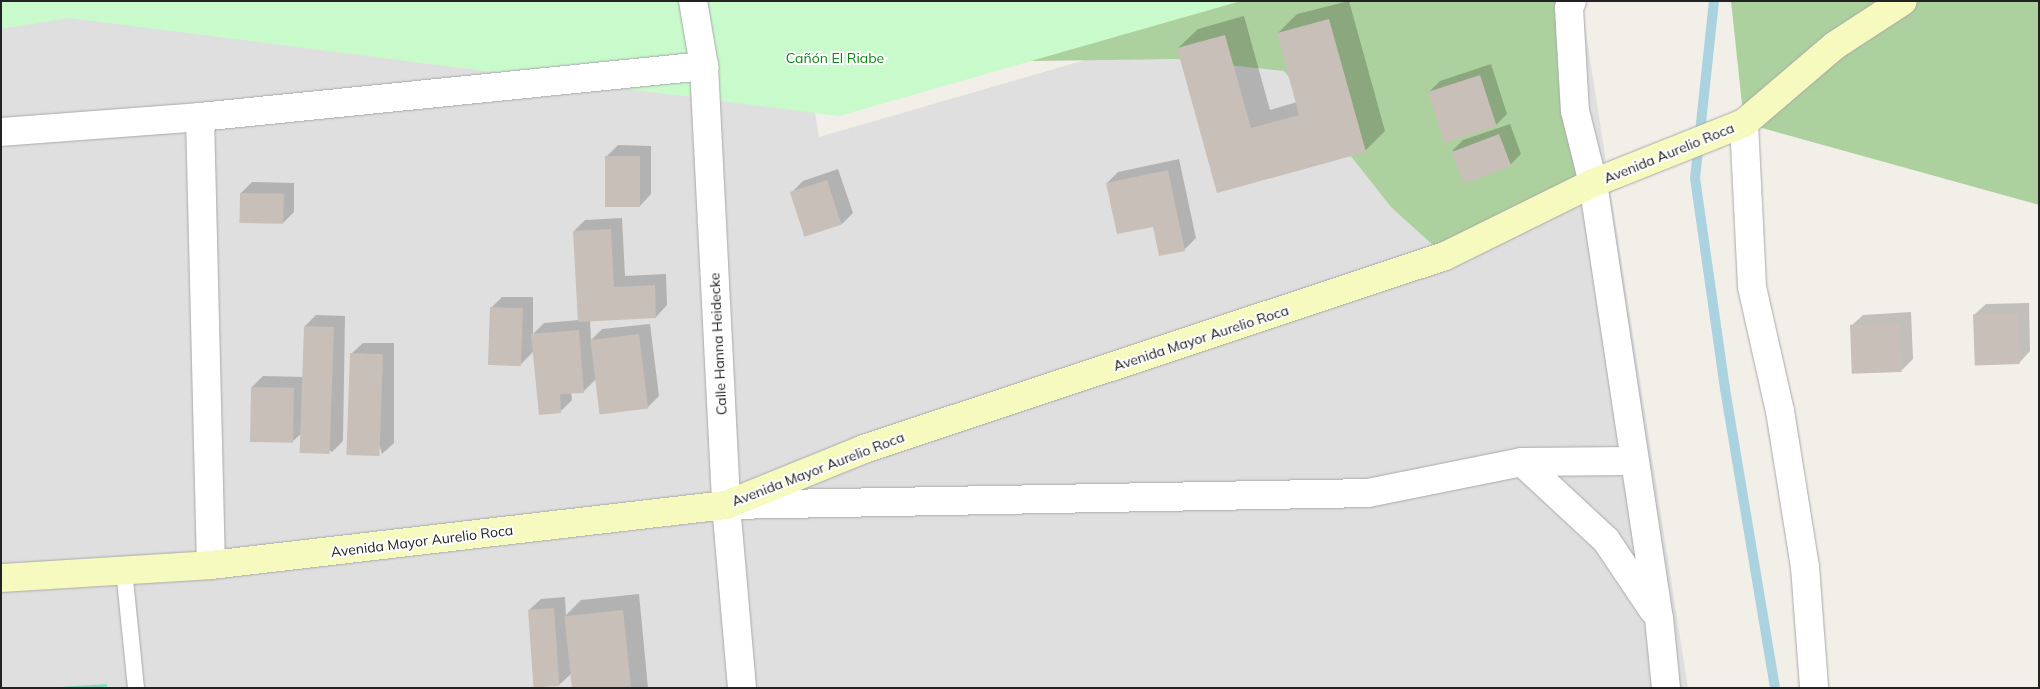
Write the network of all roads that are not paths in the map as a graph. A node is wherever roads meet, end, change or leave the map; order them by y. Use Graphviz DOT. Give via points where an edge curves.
graph roads {
  1 [pos="693,1"];
  2 [pos="1572,1"];
  3 [pos="1903,1"];
  4 [pos="704,66"];
  5 [pos="200,117"];
  6 [pos="1744,123"];
  7 [pos="1,132"];
  8 [pos="1605,179"];
  9 [pos="1633,461"];
  10 [pos="1522,462"];
  11 [pos="726,505"];
  12 [pos="211,565"];
  13 [pos="124,570"];
  14 [pos="1,578"];
  15 [pos="1659,618"];
  16 [pos="136,688"];
  17 [pos="742,688"];
  18 [pos="1666,688"];
  19 [pos="1814,688"];
  1 -- 4 [label="street, Calle Hanna Heidecke"];
  2 -- 8 [label="street" via="1569,8 1576,111"];
  3 -- 6 [label="main road, Avenida Aurelio Roca" via="1834,46"];
  4 -- 5 [label="street"];
  4 -- 11 [label="street, Calle Hanna Heidecke"];
  5 -- 7 [label="street"];
  5 -- 12 [label="street"];
  6 -- 8 [label="main road, Avenida Aurelio Roca"];
  6 -- 19 [label="street" via="1752,287 1780,411 1804,557"];
  8 -- 9 [label="street"];
  8 -- 11 [label="main road, Avenida Mayor Aurelio Roca" via="1445,256 864,449"];
  9 -- 10 [label="street"];
  9 -- 15 [label="street"];
  10 -- 11 [label="street" via="1368,493"];
  10 -- 15 [label="street" via="1606,540"];
  11 -- 12 [label="main road, Avenida Mayor Aurelio Roca"];
  11 -- 17 [label="street, Calle Hanna Heidecke"];
  12 -- 13 [label="main road, Avenida Mayor Aurelio Roca"];
  13 -- 14 [label="main road, Avenida Mayor Aurelio Roca"];
  13 -- 16 [label="lane"];
  15 -- 18 [label="street"];
}
